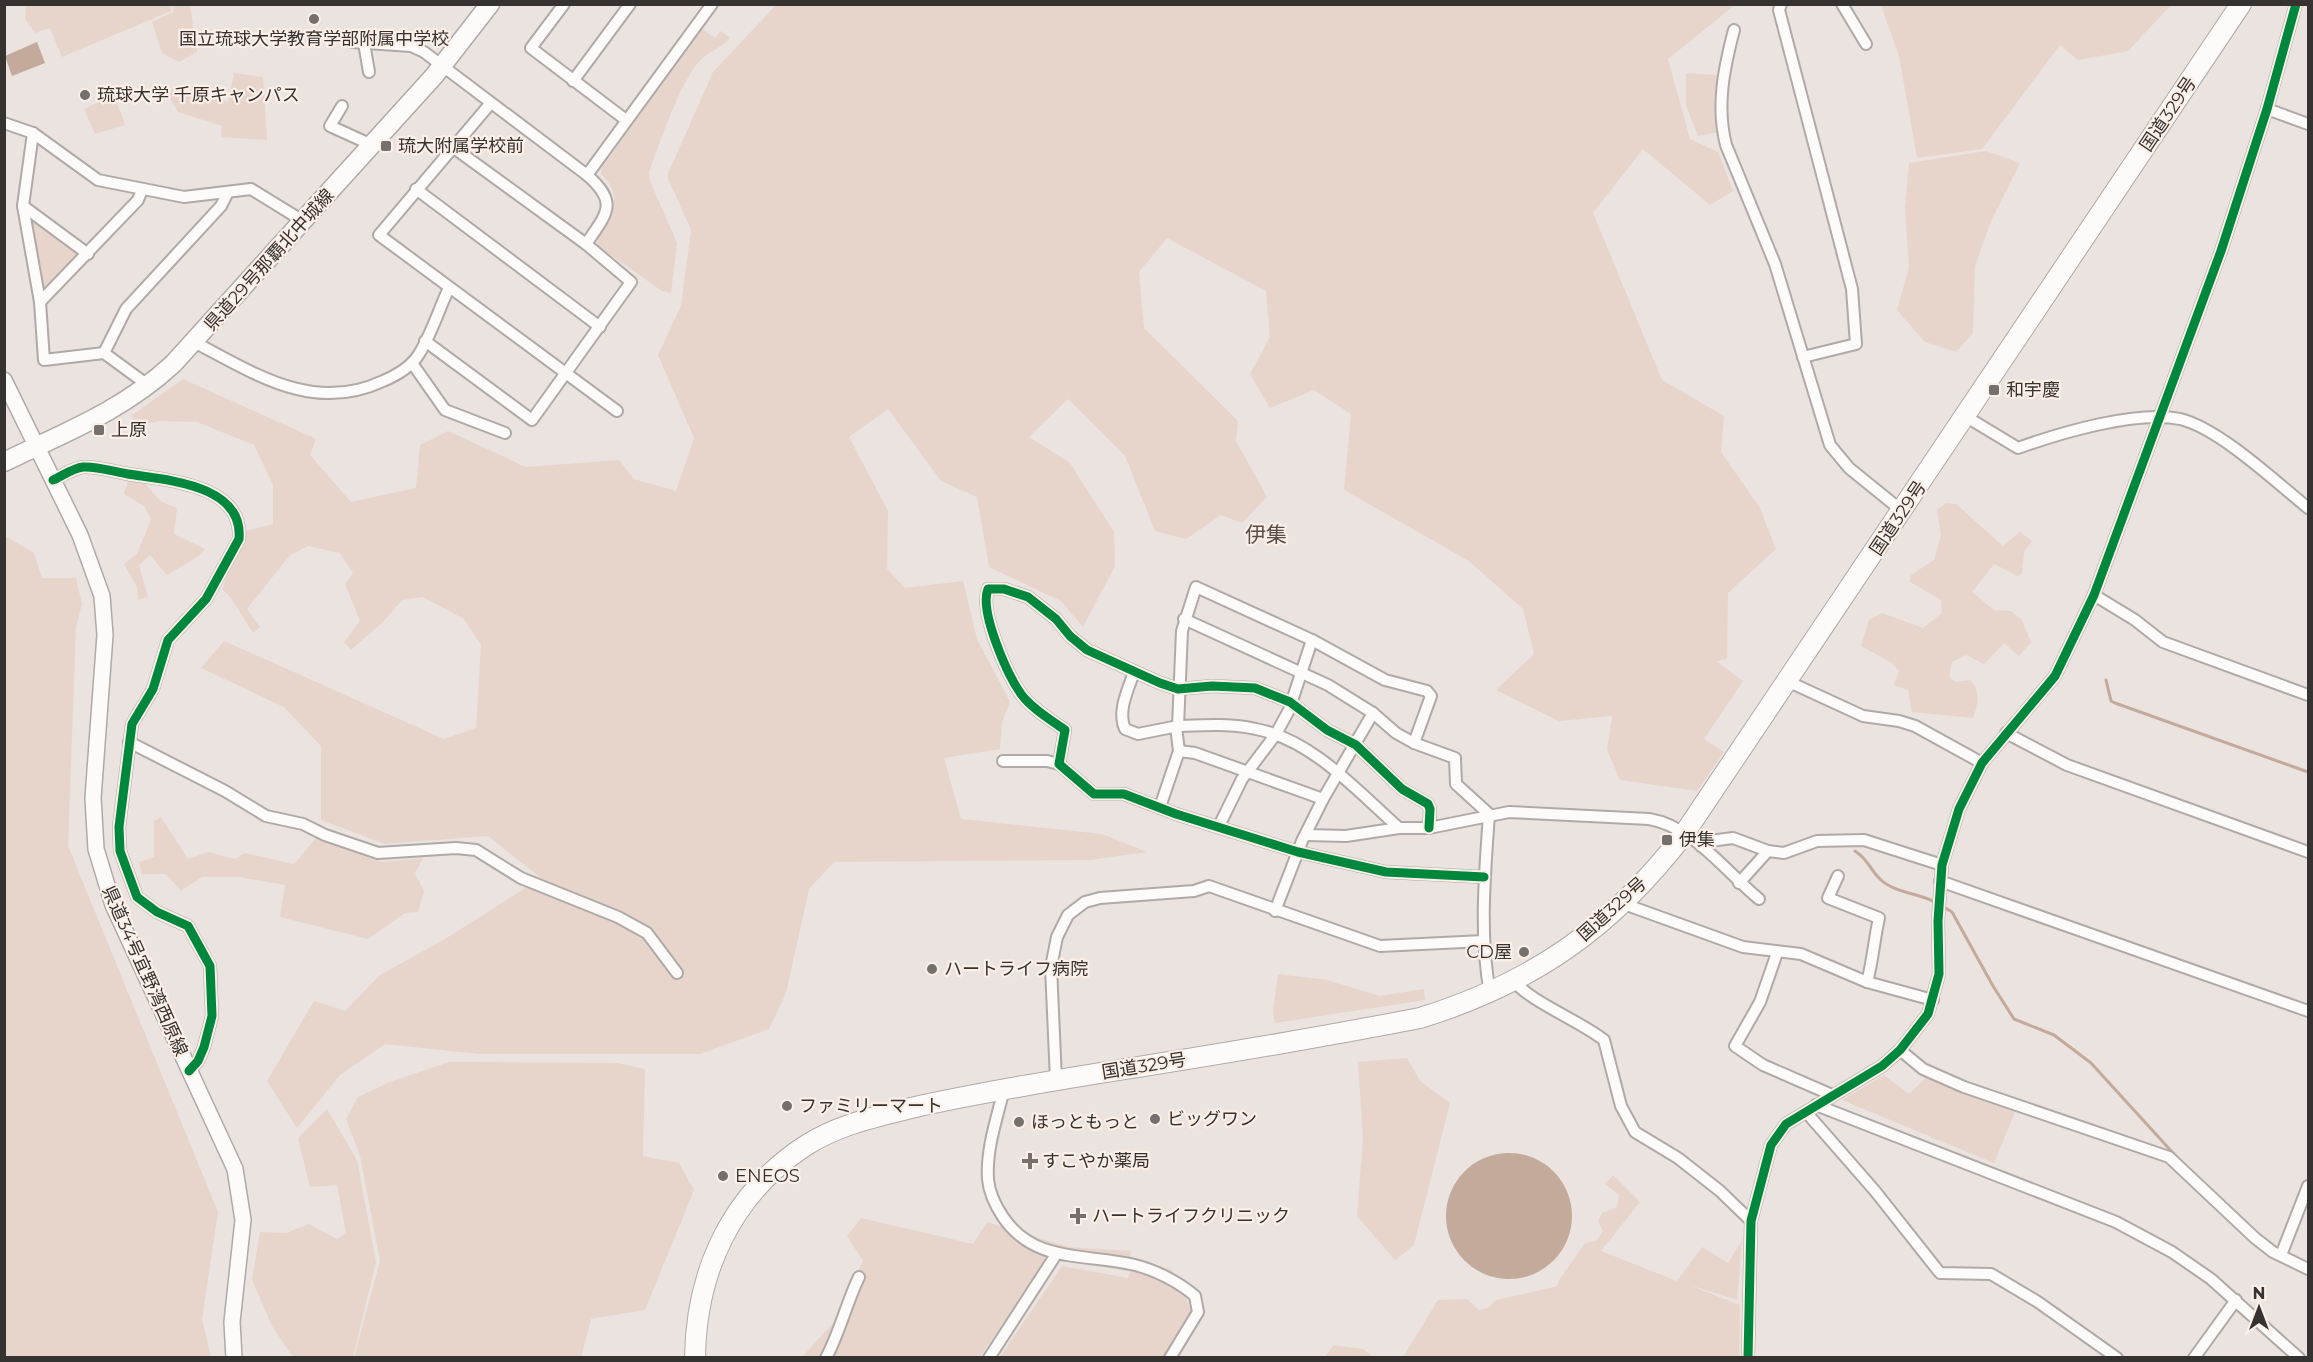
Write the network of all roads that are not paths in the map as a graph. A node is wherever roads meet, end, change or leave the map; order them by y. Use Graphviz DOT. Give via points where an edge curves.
graph roads {
  1 [pos="490,4"];
  2 [pos="564,4"];
  3 [pos="630,4"];
  4 [pos="712,4"];
  5 [pos="1781,4"];
  6 [pos="1842,4"];
  7 [pos="2241,4"];
  8 [pos="2296,4"];
  9 [pos="1734,30"];
  10 [pos="352,42"];
  11 [pos="364,43"];
  12 [pos="1866,44"];
  13 [pos="442,66"];
  14 [pos="369,72"];
  15 [pos="573,81"];
  16 [pos="490,104"];
  17 [pos="342,106"];
  18 [pos="2268,106"];
  19 [pos="626,120"];
  20 [pos="4,123"];
  21 [pos="2308,124"];
  22 [pos="33,133"];
  23 [pos="372,145"];
  24 [pos="454,148"];
  25 [pos="587,175"];
  26 [pos="416,189"];
  27 [pos="142,190"];
  28 [pos="228,192"];
  29 [pos="23,206"];
  30 [pos="303,221"];
  31 [pos="586,244"];
  32 [pos="88,254"];
  33 [pos="449,288"];
  34 [pos="40,302"];
  35 [pos="600,327"];
  36 [pos="424,341"];
  37 [pos="194,342"];
  38 [pos="104,353"];
  39 [pos="1803,357"];
  40 [pos="412,363"];
  41 [pos="567,374"];
  42 [pos="4,380"];
  43 [pos="148,386"];
  44 [pos="617,411"];
  45 [pos="1965,416"];
  46 [pos="2161,418"];
  47 [pos="505,433"];
  48 [pos="38,446"];
  49 [pos="4,462"];
  50 [pos="53,480"];
  51 [pos="2308,508"];
  52 [pos="1902,511"];
  53 [pos="2094,595"];
  54 [pos="1184,619"];
  55 [pos="1312,640"];
  56 [pos="1134,672"];
  57 [pos="1299,672"];
  58 [pos="1787,681"];
  59 [pos="1178,689"];
  60 [pos="2308,695"];
  61 [pos="1290,702"];
  62 [pos="1373,713"];
  63 [pos="1177,727"];
  64 [pos="2006,733"];
  65 [pos="1276,734"];
  66 [pos="129,742"];
  67 [pos="1414,743"];
  68 [pos="1356,745"];
  69 [pos="1179,751"];
  70 [pos="1003,761"];
  71 [pos="1982,763"];
  72 [pos="1059,764"];
  73 [pos="1247,773"];
  74 [pos="1338,774"];
  75 [pos="1323,799"];
  76 [pos="1160,807"];
  77 [pos="1490,814"];
  78 [pos="1219,826"];
  79 [pos="1399,828"];
  80 [pos="1429,828"];
  81 [pos="1684,834"];
  82 [pos="1306,835"];
  83 [pos="1701,846"];
  84 [pos="1768,851"];
  85 [pos="1298,852"];
  86 [pos="2308,852"];
  87 [pos="1942,865"];
  88 [pos="1838,876"];
  89 [pos="1484,877"];
  90 [pos="1940,881"];
  91 [pos="1739,883"];
  92 [pos="1759,899"];
  93 [pos="1624,904"];
  94 [pos="1275,911"];
  95 [pos="1484,941"];
  96 [pos="1777,953"];
  97 [pos="677,972"];
  98 [pos="1514,981"];
  99 [pos="1867,982"];
  100 [pos="1490,994"];
  101 [pos="1933,1000"];
  102 [pos="2308,1011"];
  103 [pos="1900,1050"];
  104 [pos="189,1071"];
  105 [pos="1056,1080"];
  106 [pos="1004,1089"];
  107 [pos="1832,1095"];
  108 [pos="1816,1105"];
  109 [pos="1806,1112"];
  110 [pos="2308,1186"];
  111 [pos="1751,1221"];
  112 [pos="1057,1252"];
  113 [pos="2283,1252"];
  114 [pos="2308,1269"];
  115 [pos="859,1277"];
  116 [pos="2236,1300"];
  117 [pos="2294,1355"];
  118 [pos="234,1358"];
  119 [pos="694,1358"];
  120 [pos="826,1358"];
  121 [pos="989,1358"];
  122 [pos="1170,1358"];
  123 [pos="1748,1358"];
  124 [pos="2117,1358"];
  125 [pos="2194,1358"];
  1 -- 13 [label="main road, 県道29号那覇北中城線"];
  2 -- 15 [label="street" via="531,48"];
  3 -- 15 [label="street"];
  4 -- 19 [label="street"];
  5 -- 39 [label="street" via="1779,10 1798,87 1852,289 1856,344"];
  6 -- 12 [label="street"];
  7 -- 45 [label="highway, 国道329号"];
  8 -- 18 [label="street"];
  9 -- 39 [label="street" via="1722,77 1722,129 1775,264"];
  10 -- 11 [label="street"];
  11 -- 13 [label="street" via="411,46"];
  11 -- 14 [label="street"];
  13 -- 16 [label="street"];
  13 -- 23 [label="main road, 県道29号那覇北中城線"];
  15 -- 19 [label="street"];
  16 -- 24 [label="street"];
  16 -- 25 [label="street"];
  17 -- 23 [label="street" via="330,126"];
  18 -- 21 [label="street"];
  18 -- 46 [label="street" via="2222,251"];
  19 -- 25 [label="street"];
  20 -- 22 [label="street"];
  22 -- 27 [label="street" via="98,180"];
  22 -- 29 [label="street"];
  23 -- 30 [label="main road, 県道29号那覇北中城線"];
  24 -- 26 [label="street"];
  24 -- 31 [label="street"];
  25 -- 31 [label="street" via="604,190 607,204 604,218"];
  26 -- 33 [label="street" via="379,235"];
  26 -- 35 [label="street"];
  27 -- 28 [label="street" via="184,197"];
  27 -- 32 [label="street" via="138,200"];
  28 -- 30 [label="street" via="251,189"];
  28 -- 38 [label="street" via="221,206 126,309"];
  29 -- 32 [label="street"];
  29 -- 34 [label="street"];
  30 -- 37 [label="main road, 県道29号那覇北中城線"];
  31 -- 35 [label="street" via="631,282"];
  32 -- 34 [label="street"];
  33 -- 36 [label="street"];
  33 -- 41 [label="street"];
  34 -- 38 [label="street" via="44,360"];
  35 -- 41 [label="street"];
  36 -- 40 [label="street"];
  36 -- 41 [label="street" via="532,420"];
  37 -- 40 [label="street" via="276,384 307,393 371,387"];
  37 -- 43 [label="main road, 県道29号那覇北中城線"];
  38 -- 43 [label="street"];
  39 -- 52 [label="street" via="1830,445 1850,468"];
  40 -- 47 [label="street" via="446,410"];
  41 -- 44 [label="street"];
  42 -- 48 [label="main road, 県道34号宜野湾西原線"];
  43 -- 48 [label="main road, 県道29号那覇北中城線" via="110,412"];
  45 -- 46 [label="street" via="2018,448 2085,427"];
  45 -- 52 [label="highway, 国道329号"];
  46 -- 51 [label="street" via="2181,419 2218,437"];
  46 -- 53 [label="street"];
  48 -- 49 [label="main road, 県道29号那覇北中城線"];
  48 -- 50 [label="main road, 県道34号宜野湾西原線"];
  50 -- 66 [label="street" via="82,467 188,483 213,494 237,521 239,539 206,599 168,640 153,689 132,724"];
  50 -- 104 [label="main road, 県道34号宜野湾西原線" via="94,570 104,615 104,665 93,798 96,849 113,905"];
  52 -- 58 [label="highway, 国道329号"];
  53 -- 60 [label="street" via="2163,642"];
  53 -- 64 [label="street" via="2055,676"];
  54 -- 55 [label="street" via="1196,587"];
  54 -- 57 [label="street"];
  54 -- 59 [label="street"];
  55 -- 57 [label="street"];
  55 -- 67 [label="street" via="1385,680 1427,691 1431,696"];
  56 -- 59 [label="street"];
  56 -- 63 [label="street" via="1123,709 1125,729 1138,734"];
  56 -- 72 [label="street" via="1087,650 1028,597 1004,589 988,589 984,602 998,648 1022,695 1065,730"];
  57 -- 61 [label="street"];
  57 -- 62 [label="street"];
  58 -- 71 [label="street" via="1863,716 1915,726"];
  58 -- 81 [label="highway, 国道329号"];
  59 -- 61 [label="street" via="1255,688"];
  59 -- 63 [label="street"];
  61 -- 65 [label="street"];
  61 -- 68 [label="street" via="1327,730"];
  62 -- 67 [label="street"];
  62 -- 68 [label="street"];
  63 -- 65 [label="street" via="1239,726"];
  63 -- 69 [label="street"];
  64 -- 71 [label="street"];
  64 -- 86 [label="street" via="2067,765"];
  65 -- 73 [label="street"];
  65 -- 74 [label="street" via="1297,743"];
  66 -- 97 [label="street" via="266,816 303,824 378,853 476,850 521,878 618,917 647,933"];
  66 -- 104 [label="street" via="119,827 120,851 128,876 136,897 145,905 188,926 210,966 212,1016 204,1047"];
  67 -- 77 [label="street" via="1455,758 1456,784"];
  68 -- 74 [label="street"];
  68 -- 80 [label="street" via="1402,789 1428,804"];
  69 -- 73 [label="street" via="1195,753"];
  69 -- 76 [label="street"];
  70 -- 72 [label="street"];
  71 -- 87 [label="street" via="1959,809"];
  72 -- 76 [label="street" via="1094,794 1125,794"];
  73 -- 75 [label="street"];
  73 -- 78 [label="street"];
  74 -- 75 [label="street"];
  74 -- 79 [label="street"];
  75 -- 82 [label="street"];
  76 -- 78 [label="street"];
  77 -- 80 [label="street"];
  77 -- 81 [label="street" via="1649,819 1664,822"];
  77 -- 89 [label="street"];
  78 -- 85 [label="street"];
  79 -- 80 [label="street"];
  79 -- 82 [label="street" via="1346,836"];
  81 -- 83 [label="street"];
  81 -- 93 [label="highway, 国道329号"];
  82 -- 85 [label="street"];
  83 -- 84 [label="street" via="1733,838"];
  83 -- 91 [label="street"];
  84 -- 87 [label="street" via="1784,854 1817,841 1864,840"];
  84 -- 91 [label="street"];
  85 -- 89 [label="street" via="1386,872"];
  85 -- 94 [label="street"];
  87 -- 90 [label="street"];
  88 -- 99 [label="street" via="1828,898 1879,918"];
  89 -- 95 [label="street"];
  90 -- 101 [label="street" via="1939,974"];
  90 -- 102 [label="street"];
  91 -- 92 [label="street"];
  93 -- 96 [label="street" via="1743,947"];
  93 -- 98 [label="highway, 国道329号" via="1564,951"];
  94 -- 95 [label="street" via="1380,946"];
  94 -- 105 [label="street" via="1209,886 1194,891 1100,898 1079,906 1068,915 1057,938 1051,967"];
  95 -- 100 [label="street"];
  96 -- 99 [label="street" via="1801,954"];
  96 -- 107 [label="street" via="1760,1002 1735,1046 1763,1065"];
  98 -- 100 [label="highway, 国道329号"];
  98 -- 111 [label="street" via="1521,990 1604,1040 1621,1106 1635,1132 1678,1158"];
  99 -- 101 [label="street"];
  100 -- 105 [label="highway, 国道329号" via="1420,1018"];
  101 -- 103 [label="street" via="1921,1026"];
  103 -- 107 [label="street" via="1882,1066"];
  103 -- 113 [label="street" via="1923,1069 1964,1087 2169,1158 2239,1225 2273,1252"];
  104 -- 118 [label="main road, 県道34号宜野湾西原線" via="235,1169 241,1194 243,1220 232,1322"];
  105 -- 106 [label="highway, 国道329号"];
  106 -- 112 [label="street" via="989,1151 988,1177 994,1203 1012,1230 1024,1240"];
  106 -- 119 [label="highway, 国道329号" via="859,1122 828,1134 791,1156 748,1197 720,1240 698,1306"];
  107 -- 108 [label="street"];
  108 -- 109 [label="street"];
  108 -- 116 [label="street" via="2107,1218 2172,1252"];
  109 -- 111 [label="street" via="1786,1124 1771,1145"];
  109 -- 124 [label="street" via="1940,1273 1991,1274"];
  110 -- 113 [label="street"];
  111 -- 123 [label="street"];
  112 -- 121 [label="street"];
  112 -- 122 [label="street" via="1136,1265 1178,1283 1195,1296 1198,1312"];
  113 -- 114 [label="street"];
  115 -- 120 [label="street"];
  116 -- 117 [label="street"];
  116 -- 125 [label="street"];
}
